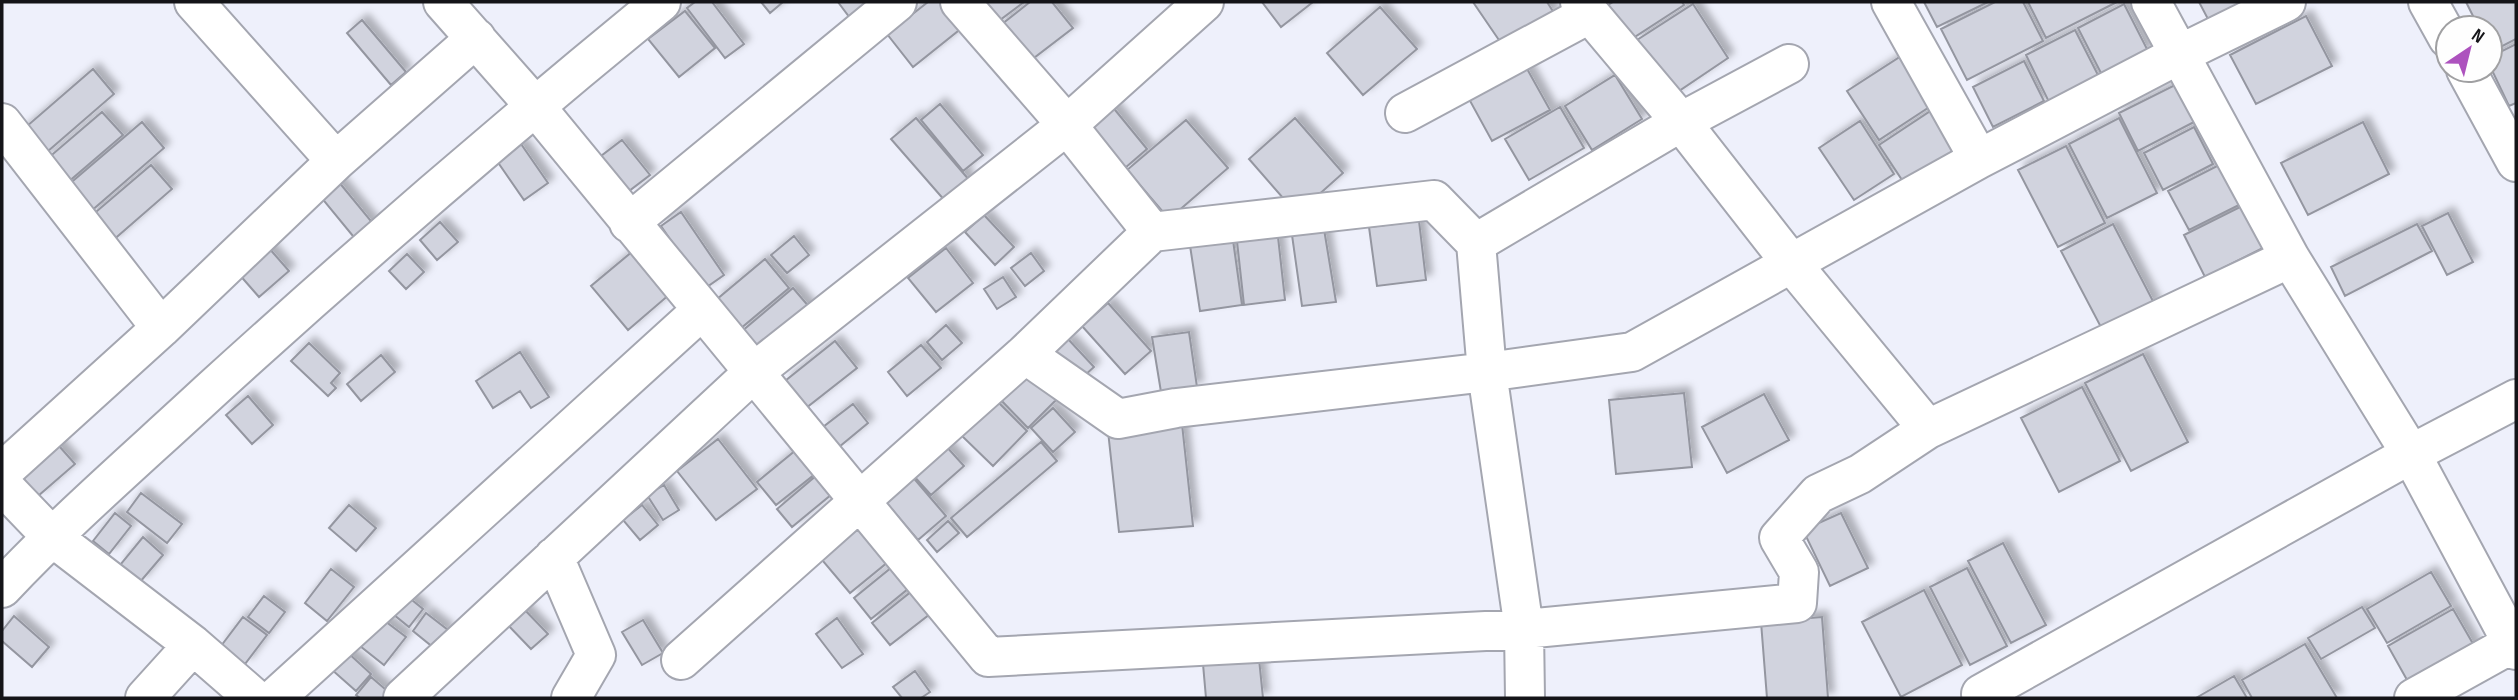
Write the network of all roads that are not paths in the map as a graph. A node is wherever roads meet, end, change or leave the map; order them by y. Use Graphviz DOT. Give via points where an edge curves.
graph roads {
  1 [pos="194,2"];
  2 [pos="443,2"];
  3 [pos="661,2"];
  4 [pos="897,2"];
  5 [pos="960,2"];
  6 [pos="1204,2"];
  7 [pos="1891,2"];
  8 [pos="2151,2"];
  9 [pos="2286,2"];
  10 [pos="1584,8"];
  11 [pos="475,38"];
  12 [pos="2178,55"];
  13 [pos="1789,64"];
  14 [pos="2474,84"];
  15 [pos="534,106"];
  16 [pos="1405,113"];
  17 [pos="1681,122"];
  18 [pos="2,123"];
  19 [pos="1067,125"];
  20 [pos="1979,159"];
  21 [pos="336,161"];
  22 [pos="2516,162"];
  23 [pos="629,223"];
  24 [pos="1152,232"];
  25 [pos="1476,243"];
  26 [pos="2290,258"];
  27 [pos="1792,264"];
  28 [pos="702,310"];
  29 [pos="161,328"];
  30 [pos="1025,354"];
  31 [pos="754,372"];
  32 [pos="1487,373"];
  33 [pos="2516,399"];
  34 [pos="1928,429"];
  35 [pos="2411,454"];
  36 [pos="2,472"];
  37 [pos="2,485"];
  38 [pos="858,501"];
  39 [pos="51,536"];
  40 [pos="554,557"];
  41 [pos="2,588"];
  42 [pos="1524,629"];
  43 [pos="193,645"];
  44 [pos="2515,647"];
  45 [pos="681,660"];
  46 [pos="1981,694"];
  47 [pos="145,698"];
  48 [pos="254,698"];
  49 [pos="275,698"];
  50 [pos="403,698"];
  51 [pos="571,698"];
  52 [pos="1525,698"];
  53 [pos="2414,698"];
  1 -- 21 [label="street"];
  2 -- 11 [label="street"];
  3 -- 15 [label="street"];
  4 -- 23 [label="street"];
  5 -- 19 [label="street"];
  6 -- 19 [label="street"];
  7 -- 20 [label="street"];
  8 -- 12 [label="street"];
  9 -- 12 [label="street"];
  10 -- 16 [label="street"];
  10 -- 17 [label="street"];
  11 -- 15 [label="street"];
  11 -- 21 [label="street"];
  12 -- 20 [label="street"];
  12 -- 26 [label="street"];
  13 -- 17 [label="street"];
  14 -- 22 [label="street"];
  15 -- 23 [label="street"];
  15 -- 39 [label="street"];
  17 -- 25 [label="street"];
  17 -- 27 [label="street"];
  18 -- 29 [label="street"];
  19 -- 24 [label="street"];
  19 -- 31 [label="street"];
  20 -- 27 [label="street"];
  21 -- 29 [label="street"];
  23 -- 28 [label="street"];
  24 -- 25 [label="street" via="1434,201"];
  24 -- 30 [label="street"];
  25 -- 32 [label="street"];
  26 -- 34 [label="street"];
  26 -- 35 [label="street"];
  27 -- 32 [label="street" via="1632,352"];
  27 -- 34 [label="street"];
  28 -- 31 [label="street"];
  28 -- 49 [label="street"];
  29 -- 36 [label="street"];
  30 -- 32 [label="street" via="1118,419 1176,408"];
  30 -- 38 [label="street"];
  31 -- 38 [label="street"];
  31 -- 40 [label="street"];
  32 -- 42 [label="street"];
  33 -- 35 [label="street"];
  34 -- 42 [label="street" via="1860,474 1818,494 1779,538 1799,572 1797,603"];
  35 -- 44 [label="street"];
  35 -- 46 [label="street"];
  37 -- 39 [label="street"];
  38 -- 42 [label="street" via="988,657"];
  38 -- 45 [label="street"];
  39 -- 41 [label="street"];
  39 -- 43 [label="street"];
  40 -- 50 [label="street"];
  40 -- 51 [label="street" via="596,655"];
  42 -- 52 [label="street"];
  43 -- 47 [label="street"];
  43 -- 48 [label="street"];
  44 -- 53 [label="street"];
}
